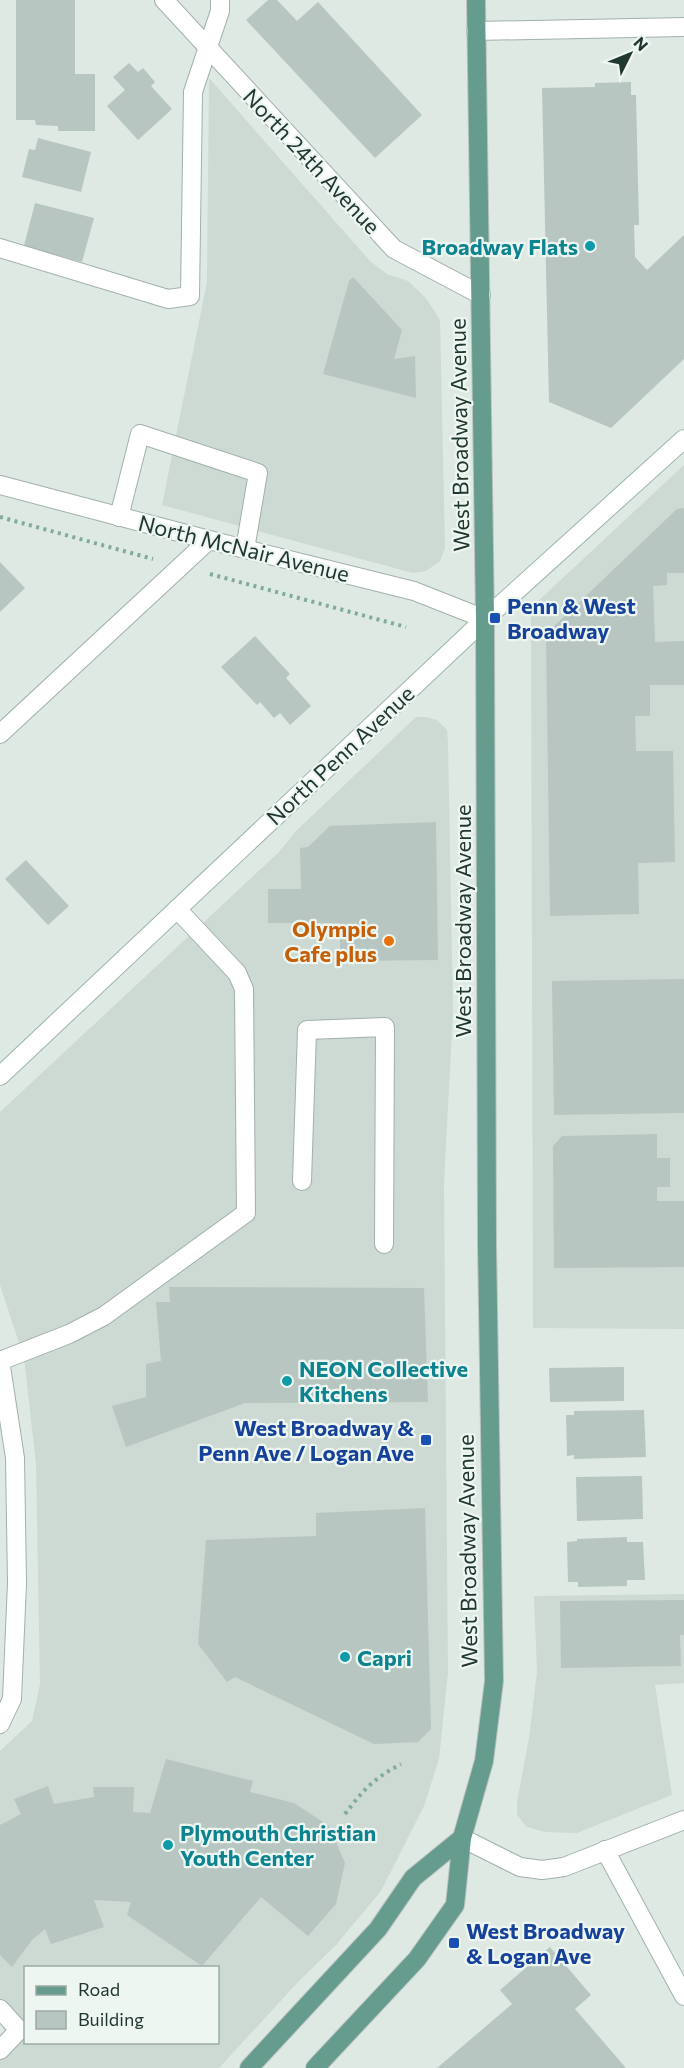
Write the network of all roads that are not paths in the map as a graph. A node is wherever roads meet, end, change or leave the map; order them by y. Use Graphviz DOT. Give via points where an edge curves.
graph roads {
  1 [pos="164,0"];
  2 [pos="220,0"];
  3 [pos="476,0"];
  4 [pos="684,27"];
  5 [pos="477,31"];
  6 [pos="207,47"];
  7 [pos="0,248"];
  8 [pos="481,295"];
  9 [pos="684,439"];
  10 [pos="0,485"];
  11 [pos="119,517"];
  12 [pos="209,540"];
  13 [pos="245,549"];
  14 [pos="485,619"];
  15 [pos="0,734"];
  16 [pos="177,909"];
  17 [pos="0,1076"];
  18 [pos="302,1181"];
  19 [pos="384,1244"];
  20 [pos="0,1361"];
  21 [pos="4,1404"];
  22 [pos="0,1724"];
  23 [pos="684,1820"];
  24 [pos="462,1838"];
  25 [pos="605,1850"];
  26 [pos="684,1996"];
  27 [pos="0,2009"];
  28 [pos="0,2049"];
  29 [pos="249,2068"];
  30 [pos="315,2068"];
  1 -- 6 [label="street, North 24th Avenue"];
  2 -- 6 [label="street"];
  3 -- 5 [label="main road, West Broadway Avenue"];
  4 -- 5 [label="street"];
  5 -- 8 [label="main road, West Broadway Avenue"];
  6 -- 7 [label="street" via="193,92 190,296 168,298"];
  6 -- 8 [label="street, North 24th Avenue" via="394,249"];
  8 -- 14 [label="main road, West Broadway Avenue"];
  9 -- 14 [label="street, North Penn Avenue"];
  10 -- 11 [label="street, North McNair Avenue"];
  11 -- 12 [label="street, North McNair Avenue"];
  11 -- 13 [label="street" via="140,434 258,473"];
  12 -- 13 [label="street, North McNair Avenue"];
  12 -- 15 [label="street"];
  13 -- 14 [label="street, North McNair Avenue" via="414,591"];
  14 -- 16 [label="street, North Penn Avenue"];
  14 -- 24 [label="main road, West Broadway Avenue" via="487,1245 494,1681 484,1761"];
  16 -- 17 [label="street, North Penn Avenue"];
  16 -- 20 [label="street" via="237,973 244,989 246,1213 104,1316"];
  18 -- 19 [label="street" via="307,1030 385,1027"];
  20 -- 21 [label="street"];
  21 -- 22 [label="street" via="15,1458 17,1583 12,1700"];
  23 -- 25 [label="street"];
  24 -- 25 [label="street" via="520,1867 542,1870 564,1867"];
  24 -- 29 [label="main road" via="413,1878 378,1929"];
  24 -- 30 [label="main road, West Broadway Avenue" via="455,1905 417,1959"];
  25 -- 26 [label="street"];
  27 -- 28 [label="street" via="19,2030"];
}
